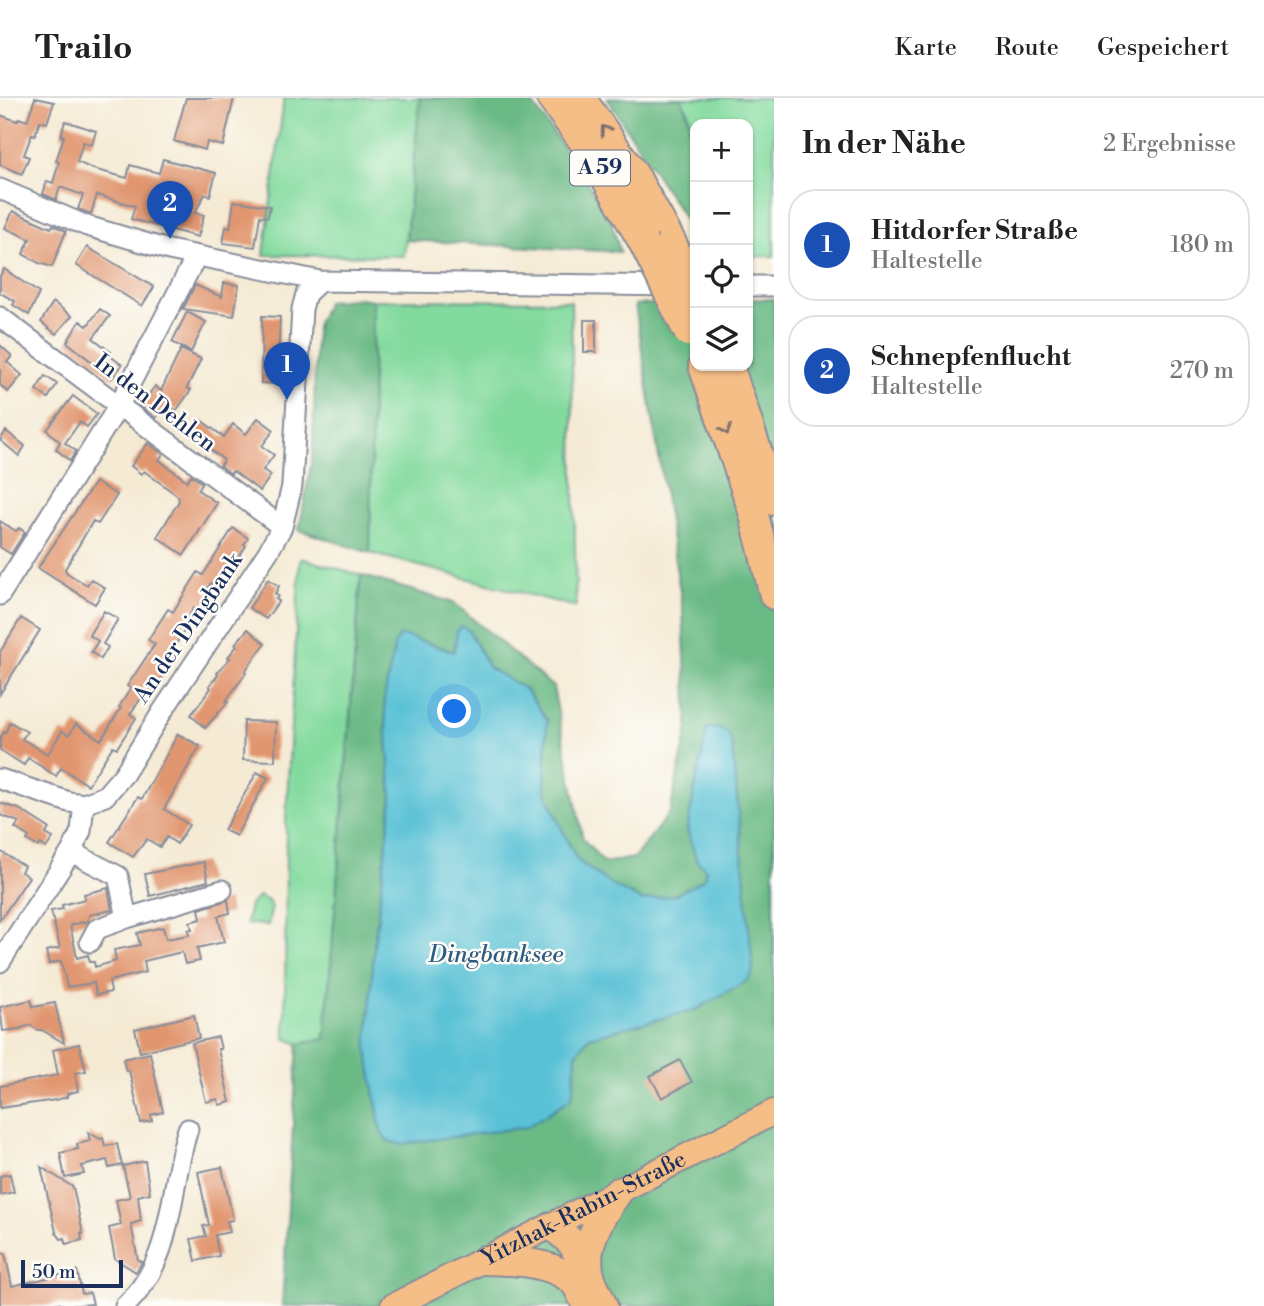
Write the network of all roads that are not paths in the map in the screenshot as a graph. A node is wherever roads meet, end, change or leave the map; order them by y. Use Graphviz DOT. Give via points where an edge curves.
graph roads {
  1 [pos="551,98"];
  2 [pos="581,98"];
  3 [pos="0,189"];
  4 [pos="196,257"];
  5 [pos="320,281"];
  6 [pos="690,281"];
  7 [pos="690,286"];
  8 [pos="753,286"];
  9 [pos="774,286"];
  10 [pos="0,317"];
  11 [pos="690,336"];
  12 [pos="705,371"];
  13 [pos="731,371"];
  14 [pos="118,407"];
  15 [pos="774,501"];
  16 [pos="282,527"];
  17 [pos="6,574"];
  18 [pos="0,595"];
  19 [pos="774,595"];
  20 [pos="0,779"];
  21 [pos="84,804"];
  22 [pos="71,852"];
  23 [pos="222,890"];
  24 [pos="127,918"];
  25 [pos="90,942"];
  26 [pos="0,962"];
  27 [pos="774,1112"];
  28 [pos="188,1129"];
  29 [pos="618,1192"];
  30 [pos="553,1226"];
  31 [pos="485,1260"];
  32 [pos="581,1278"];
  33 [pos="125,1306"];
  34 [pos="393,1306"];
  35 [pos="586,1306"];
  36 [pos="603,1306"];
  1 -- 11 [label="highway, A 59, bridge" via="587,146"];
  6 -- 2 [label="highway, A 59, one-way, bridge" via="635,176"];
  3 -- 4 [label="street" via="87,226"];
  4 -- 5 [label="street"];
  4 -- 14 [label="street"];
  5 -- 7 [label="street"];
  5 -- 16 [label="street, An der Dingbank" via="306,294 302,309 292,486"];
  8 -- 9 [label="street"];
  10 -- 14 [label="street, In den Dehlen"];
  12 -- 19 [label="highway, one-way" via="753,511"];
  13 -- 15 [label="highway"];
  14 -- 16 [label="street, In den Dehlen"];
  14 -- 17 [label="street"];
  16 -- 21 [label="street, An der Dingbank" via="114,788"];
  17 -- 18 [label="street"];
  20 -- 21 [label="street"];
  21 -- 22 [label="street" via="81,831"];
  22 -- 24 [label="street" via="118,876"];
  22 -- 26 [label="street"];
  23 -- 24 [label="street" via="175,911"];
  24 -- 25 [label="street" via="97,929"];
  27 -- 29 [label="main road, Yitzhak-Rabin-Straße"];
  28 -- 33 [label="street" via="163,1245 147,1279"];
  29 -- 30 [label="main road, Yitzhak-Rabin-Straße"];
  29 -- 32 [label="highway" via="595,1229"];
  30 -- 31 [label="main road, Yitzhak-Rabin-Straße"];
  30 -- 32 [label="highway" via="557,1250"];
  31 -- 32 [label="highway" via="533,1263"];
  31 -- 34 [label="main road, Yitzhak-Rabin-Straße"];
  32 -- 35 [label="highway"];
  32 -- 36 [label="highway"];
}
